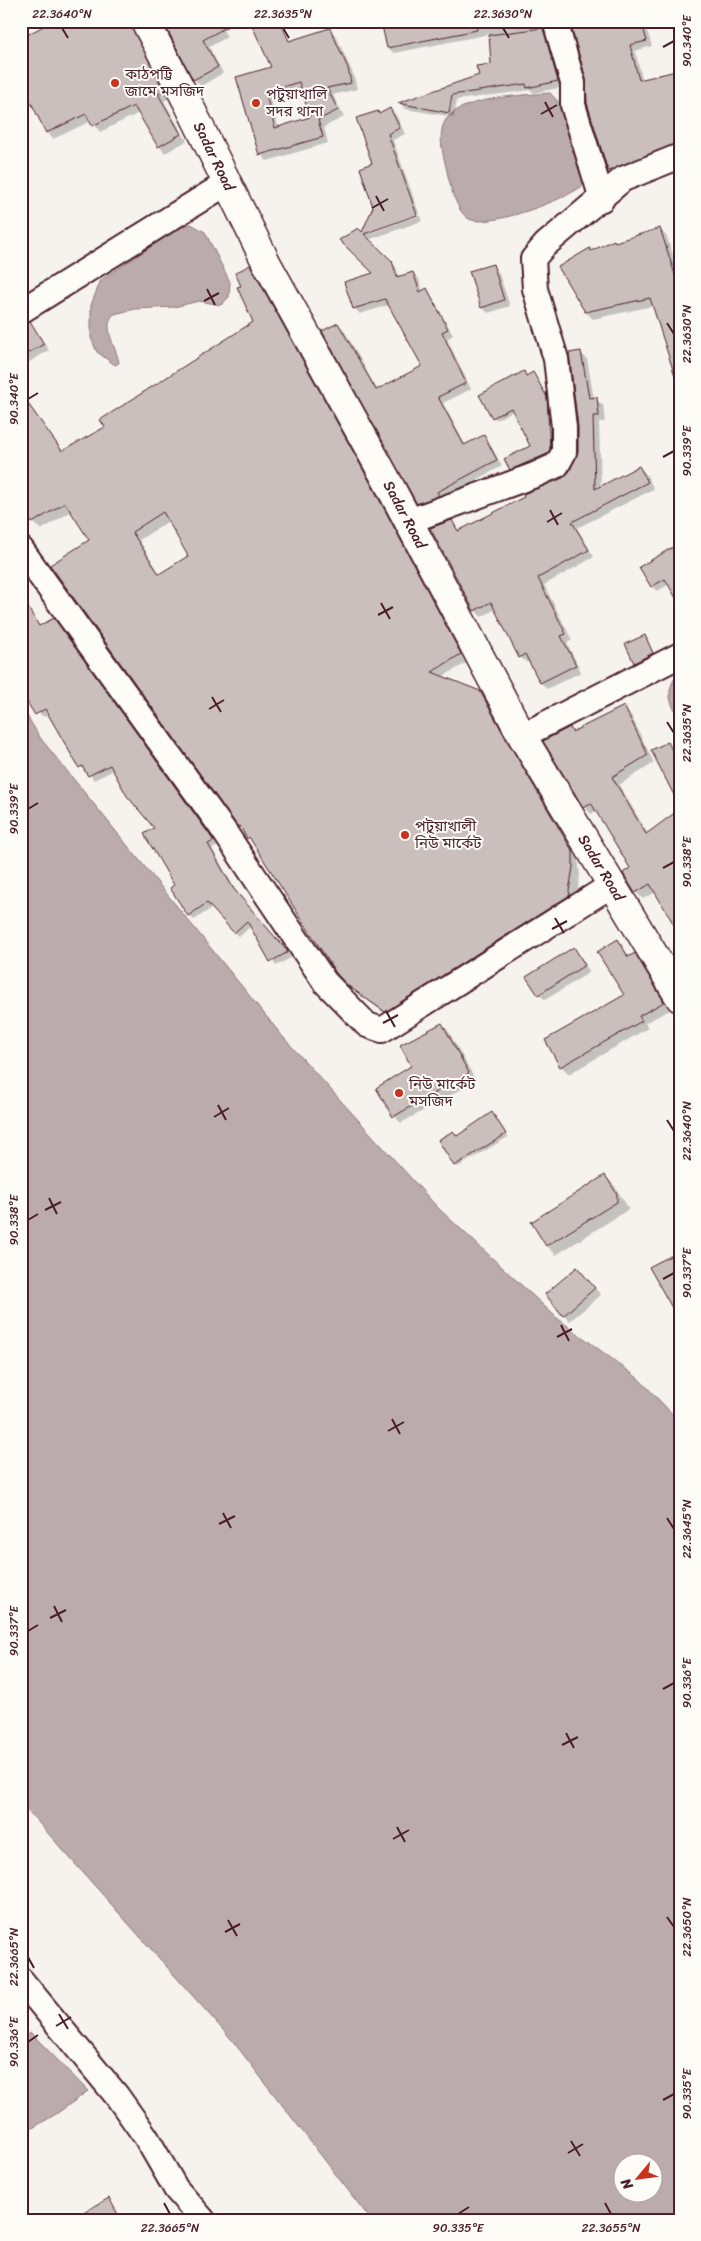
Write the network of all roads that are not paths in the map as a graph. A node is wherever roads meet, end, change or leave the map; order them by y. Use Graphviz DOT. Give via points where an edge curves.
graph roads {
  1 [pos="145,21"];
  2 [pos="555,21"];
  3 [pos="680,156"];
  4 [pos="227,183"];
  5 [pos="602,198"];
  6 [pos="21,311"];
  7 [pos="408,522"];
  8 [pos="21,549"];
  9 [pos="680,655"];
  10 [pos="522,736"];
  11 [pos="610,886"];
  12 [pos="680,998"];
  13 [pos="21,1980"];
  14 [pos="203,2220"];
  1 -- 4 [label="street, Sadar Road"];
  2 -- 5 [label="street" via="573,83 573,105"];
  3 -- 5 [label="street" via="623,179"];
  4 -- 6 [label="street"];
  4 -- 7 [label="street, Sadar Road" via="266,262"];
  5 -- 7 [label="street" via="545,244 533,259 535,289 556,359 564,427 564,452 557,465"];
  7 -- 10 [label="street, Sadar Road"];
  8 -- 11 [label="street" via="222,828 324,982 367,1026 382,1030"];
  9 -- 10 [label="street"];
  10 -- 11 [label="street, Sadar Road"];
  11 -- 12 [label="street, Sadar Road"];
  13 -- 14 [label="street" via="117,2096 146,2137 176,2189"];
}
